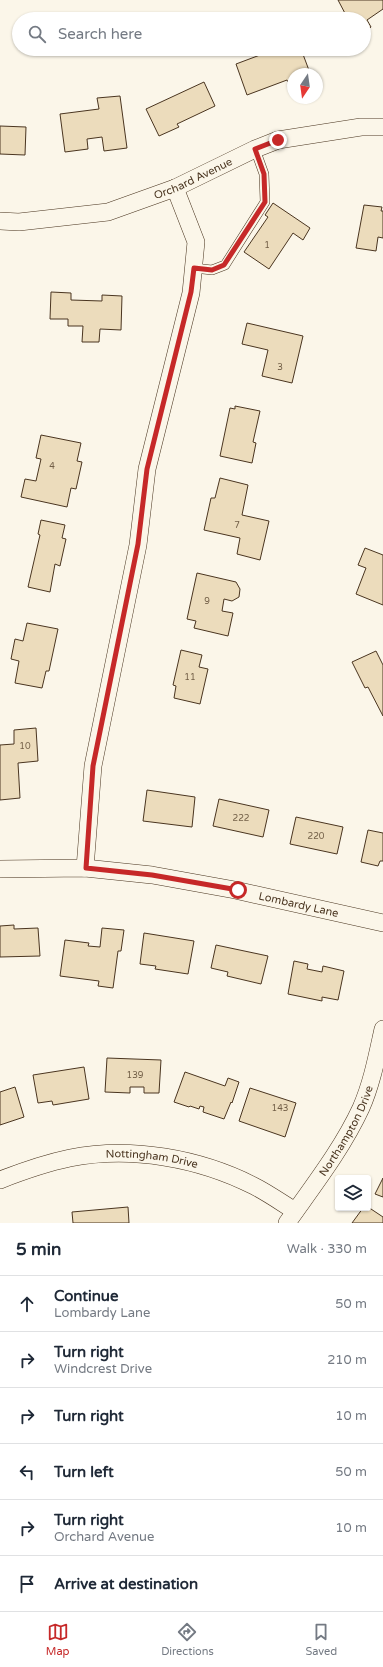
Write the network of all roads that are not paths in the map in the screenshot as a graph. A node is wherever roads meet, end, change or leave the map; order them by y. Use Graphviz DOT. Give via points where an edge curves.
graph roads {
  1 [pos="383,127"];
  2 [pos="255,149"];
  3 [pos="175,188"];
  4 [pos="0,221"];
  5 [pos="194,268"];
  6 [pos="86,868"];
  7 [pos="0,869"];
  8 [pos="383,923"];
  9 [pos="383,1029"];
  10 [pos="0,1180"];
  11 [pos="291,1217"];
  1 -- 2 [label="street, Orchard Avenue" via="361,127 278,140"];
  2 -- 3 [label="street, Orchard Avenue"];
  2 -- 5 [label="lane" via="264,174 265,202 224,265 212,270"];
  3 -- 4 [label="street, Orchard Avenue" via="108,212 19,222"];
  3 -- 5 [label="street" via="196,242"];
  5 -- 6 [label="street" via="191,292 147,469 138,544 93,766"];
  6 -- 7 [label="street, Lombardy Lane"];
  6 -- 8 [label="street, Lombardy Lane" via="191,881"];
  9 -- 11 [label="street, Northampton Drive" via="372,1077 361,1108 342,1144"];
  10 -- 11 [label="street, Nottingham Drive" via="52,1162 84,1156 138,1154 166,1157 195,1163 254,1186"];
}
